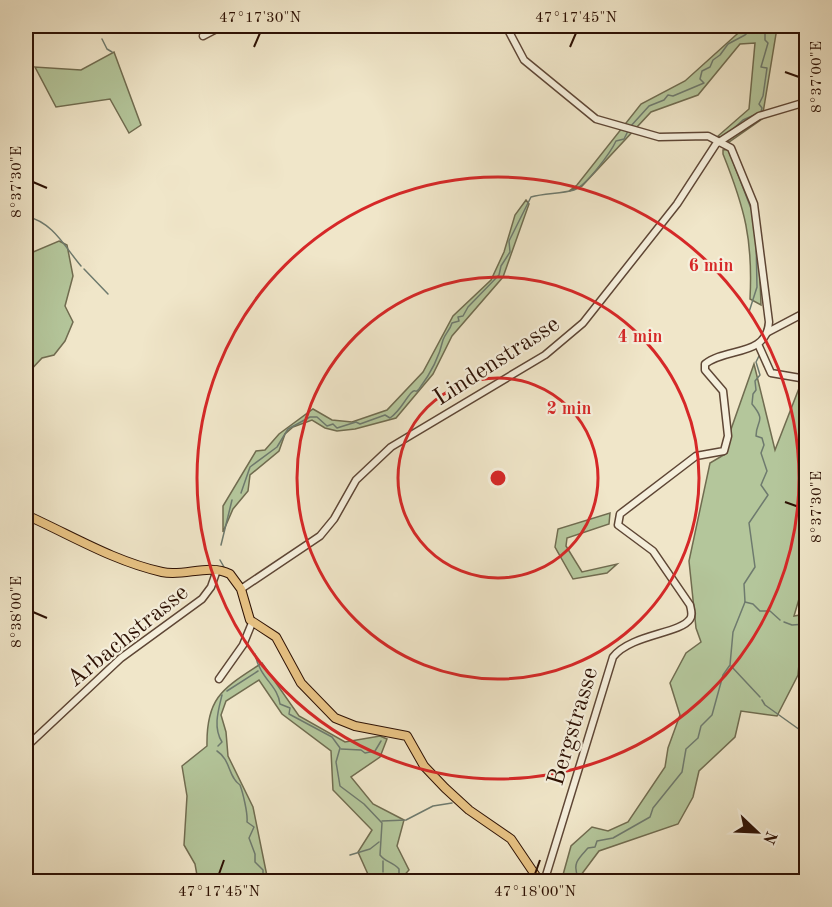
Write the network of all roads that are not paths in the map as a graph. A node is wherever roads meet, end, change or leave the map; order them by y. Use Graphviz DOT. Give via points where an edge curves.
graph roads {
  1 [pos="63,26"];
  2 [pos="222,26"];
  3 [pos="506,26"];
  4 [pos="26,27"];
  5 [pos="203,36"];
  6 [pos="807,102"];
  7 [pos="732,134"];
  8 [pos="720,141"];
  9 [pos="731,148"];
  10 [pos="807,312"];
  11 [pos="768,332"];
  12 [pos="759,344"];
  13 [pos="807,379"];
  14 [pos="26,515"];
  15 [pos="217,570"];
  16 [pos="241,589"];
  17 [pos="252,623"];
  18 [pos="219,679"];
  19 [pos="26,747"];
  20 [pos="542,882"];
  1 -- 4 [label="street"];
  2 -- 5 [label="street"];
  3 -- 8 [label="street" via="524,60 558,84 585,112 632,131 676,138 708,136"];
  6 -- 7 [label="street, Lindenstrasse" via="759,116"];
  7 -- 8 [label="street, Lindenstrasse"];
  7 -- 9 [label="street"];
  8 -- 9 [label="street"];
  8 -- 16 [label="street, Lindenstrasse" via="677,204 583,323 545,354 391,447 356,480 320,536"];
  9 -- 11 [label="street" via="754,204"];
  10 -- 11 [label="street"];
  11 -- 12 [label="street"];
  12 -- 13 [label="street" via="771,373"];
  12 -- 20 [label="street, Bergstrasse" via="705,364 705,370 723,391 728,436 724,451 696,456 620,514 618,525 653,551 690,605 692,614 680,627 633,641 613,657"];
  14 -- 15 [label="main road" via="104,553 150,569 171,574"];
  15 -- 16 [label="main road" via="230,574"];
  15 -- 19 [label="street, Arbachstrasse" via="202,599 121,658"];
  16 -- 17 [label="main road"];
  17 -- 18 [label="street" via="242,646"];
  17 -- 20 [label="main road" via="276,637 301,683 335,718 409,738 428,770 464,806 511,838"];
}
